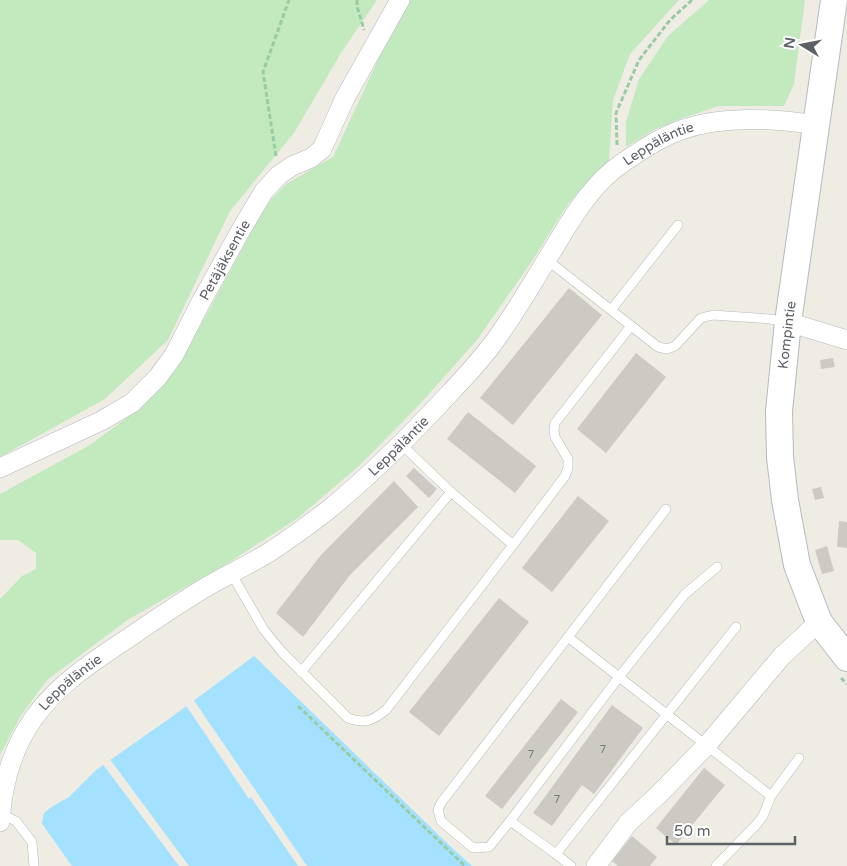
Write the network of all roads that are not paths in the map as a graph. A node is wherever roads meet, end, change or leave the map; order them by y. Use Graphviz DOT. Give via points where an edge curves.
graph roads {
  1 [pos="400,0"];
  2 [pos="834,0"];
  3 [pos="816,125"];
  4 [pos="678,225"];
  5 [pos="546,259"];
  6 [pos="611,310"];
  7 [pos="788,322"];
  8 [pos="631,326"];
  9 [pos="847,340"];
  10 [pos="401,444"];
  11 [pos="0,468"];
  12 [pos="451,492"];
  13 [pos="666,509"];
  14 [pos="513,545"];
  15 [pos="717,567"];
  16 [pos="232,573"];
  17 [pos="819,622"];
  18 [pos="736,627"];
  19 [pos="568,637"];
  20 [pos="847,658"];
  21 [pos="301,672"];
  22 [pos="619,677"];
  23 [pos="667,714"];
  24 [pos="707,745"];
  25 [pos="799,758"];
  26 [pos="771,796"];
  27 [pos="0,814"];
  28 [pos="510,821"];
  29 [pos="0,822"];
  30 [pos="556,854"];
  31 [pos="34,866"];
  32 [pos="571,866"];
  33 [pos="596,866"];
  34 [pos="716,866"];
  1 -- 11 [label="street, Petäjäksentie" via="345,98 322,148 311,158 279,175 264,191 174,355 158,377 132,403 102,421"];
  2 -- 3 [label="street, Kompintie"];
  3 -- 5 [label="street, Leppäläntie" via="733,120 680,130 618,166 576,212"];
  3 -- 7 [label="street, Kompintie"];
  4 -- 6 [label="lane"];
  5 -- 6 [label="lane"];
  5 -- 10 [label="street, Leppäläntie" via="484,356"];
  6 -- 8 [label="lane"];
  7 -- 8 [label="lane" via="713,315 701,318 676,346 667,349 658,347"];
  7 -- 9 [label="street"];
  7 -- 17 [label="street, Kompintie" via="779,411 780,457 798,565"];
  8 -- 14 [label="lane" via="555,423 556,437 568,460 568,468"];
  10 -- 12 [label="lane"];
  10 -- 16 [label="street, Leppäläntie" via="327,511"];
  12 -- 14 [label="lane"];
  12 -- 21 [label="lane"];
  13 -- 19 [label="lane"];
  14 -- 21 [label="lane" via="386,710 376,717 366,721 348,718"];
  15 -- 22 [label="lane" via="685,594"];
  16 -- 21 [label="lane" via="264,630"];
  16 -- 27 [label="street, Leppäläntie" via="111,649 44,704 16,748"];
  17 -- 20 [label="street, Kompintie"];
  17 -- 24 [label="street" via="782,656"];
  18 -- 23 [label="lane"];
  19 -- 22 [label="lane"];
  19 -- 28 [label="lane" via="438,810 441,821 473,848 489,846"];
  22 -- 23 [label="lane"];
  22 -- 28 [label="lane"];
  23 -- 24 [label="lane"];
  23 -- 30 [label="lane"];
  24 -- 26 [label="lane"];
  24 -- 33 [label="street" via="628,823"];
  25 -- 26 [label="lane"];
  26 -- 34 [label="lane" via="756,825"];
  27 -- 29 [label="street, Leppäläntie"];
  27 -- 31 [label="lane" via="16,821 32,842"];
  28 -- 30 [label="lane"];
  30 -- 32 [label="lane"];
}
